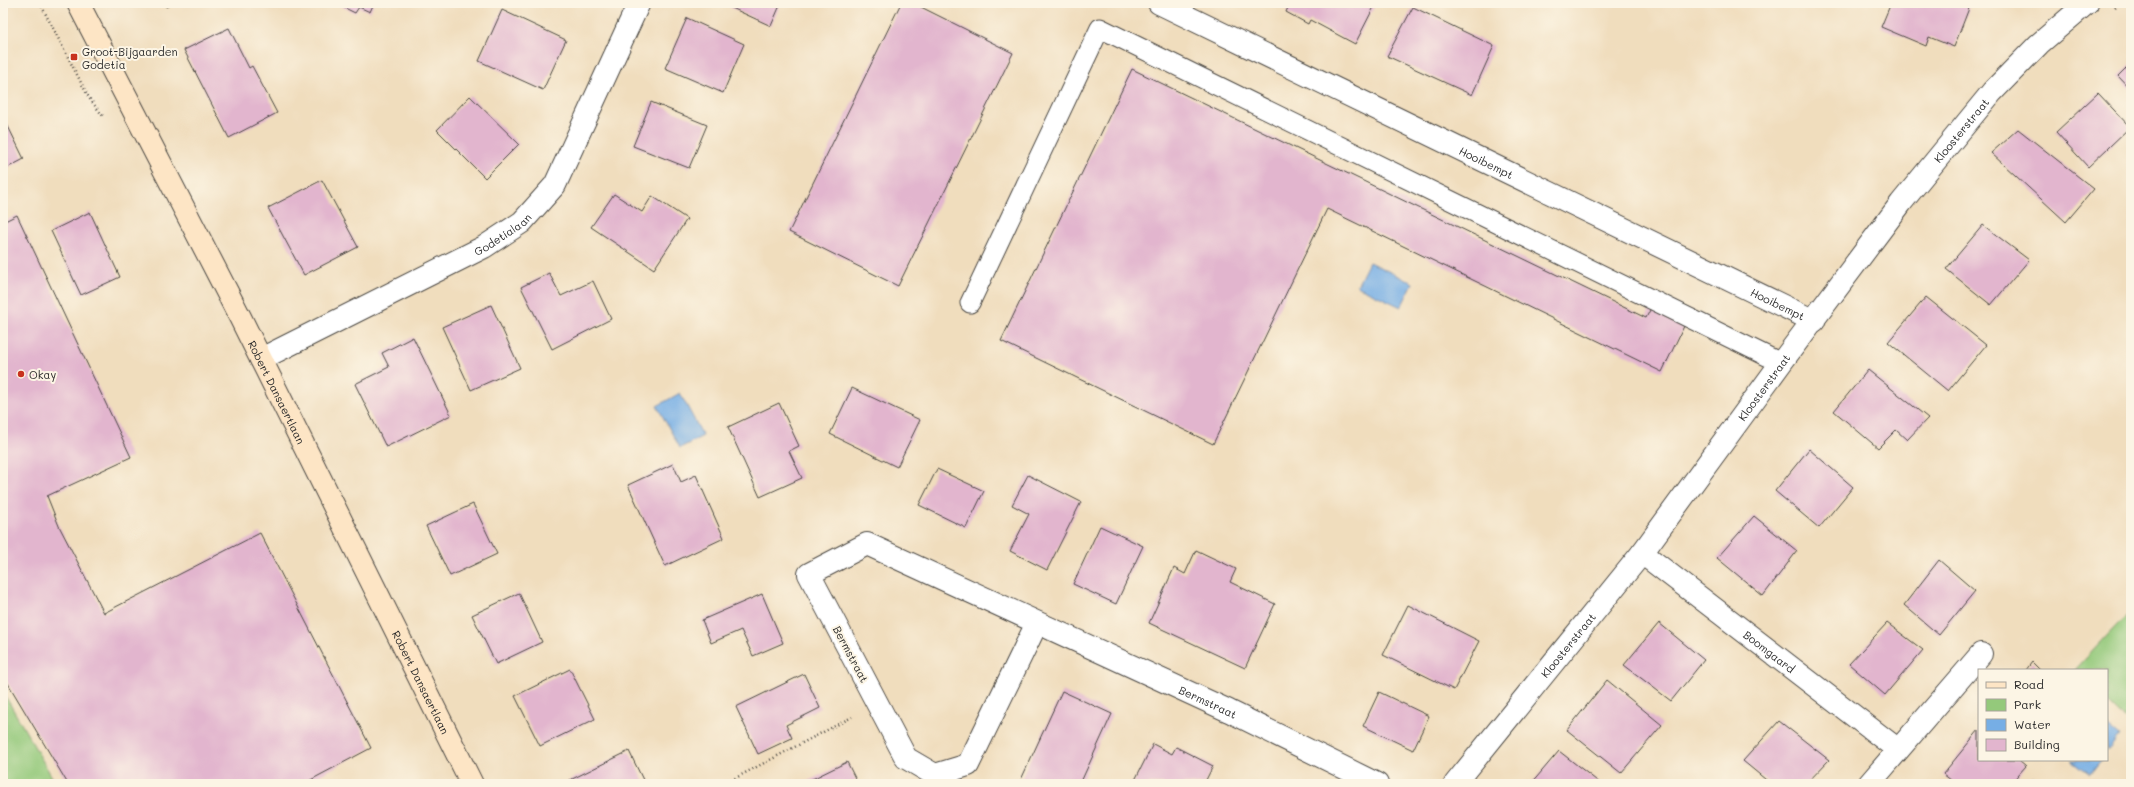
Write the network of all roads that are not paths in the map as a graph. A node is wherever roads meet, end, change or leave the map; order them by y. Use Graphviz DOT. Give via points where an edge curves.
graph roads {
  1 [pos="78,3"];
  2 [pos="639,3"];
  3 [pos="1159,3"];
  4 [pos="2086,3"];
  5 [pos="970,304"];
  6 [pos="1814,321"];
  7 [pos="261,359"];
  8 [pos="1781,363"];
  9 [pos="1642,553"];
  10 [pos="1037,623"];
  11 [pos="1981,654"];
  12 [pos="1897,749"];
  13 [pos="472,784"];
  14 [pos="1377,784"];
  15 [pos="1455,784"];
  16 [pos="1869,784"];
  1 -- 7 [label="street, Robert Dansaertlaan"];
  2 -- 7 [label="street, Godetialaan" via="555,185 522,222 484,247"];
  3 -- 6 [label="street, Hooibempt"];
  4 -- 6 [label="street, Kloosterstraat" via="2039,44 1992,92 1902,203"];
  5 -- 8 [label="lane" via="1100,28"];
  6 -- 8 [label="street, Kloosterstraat"];
  7 -- 13 [label="street, Robert Dansaertlaan"];
  8 -- 9 [label="street, Kloosterstraat"];
  9 -- 12 [label="street, Boomgaard"];
  9 -- 15 [label="street, Kloosterstraat"];
  10 -- 10 [label="street, Bermstraat" via="867,544 809,574 906,758 935,775 968,765"];
  10 -- 14 [label="street, Bermstraat" via="1229,711"];
  11 -- 12 [label="street"];
  12 -- 16 [label="street"];
}
